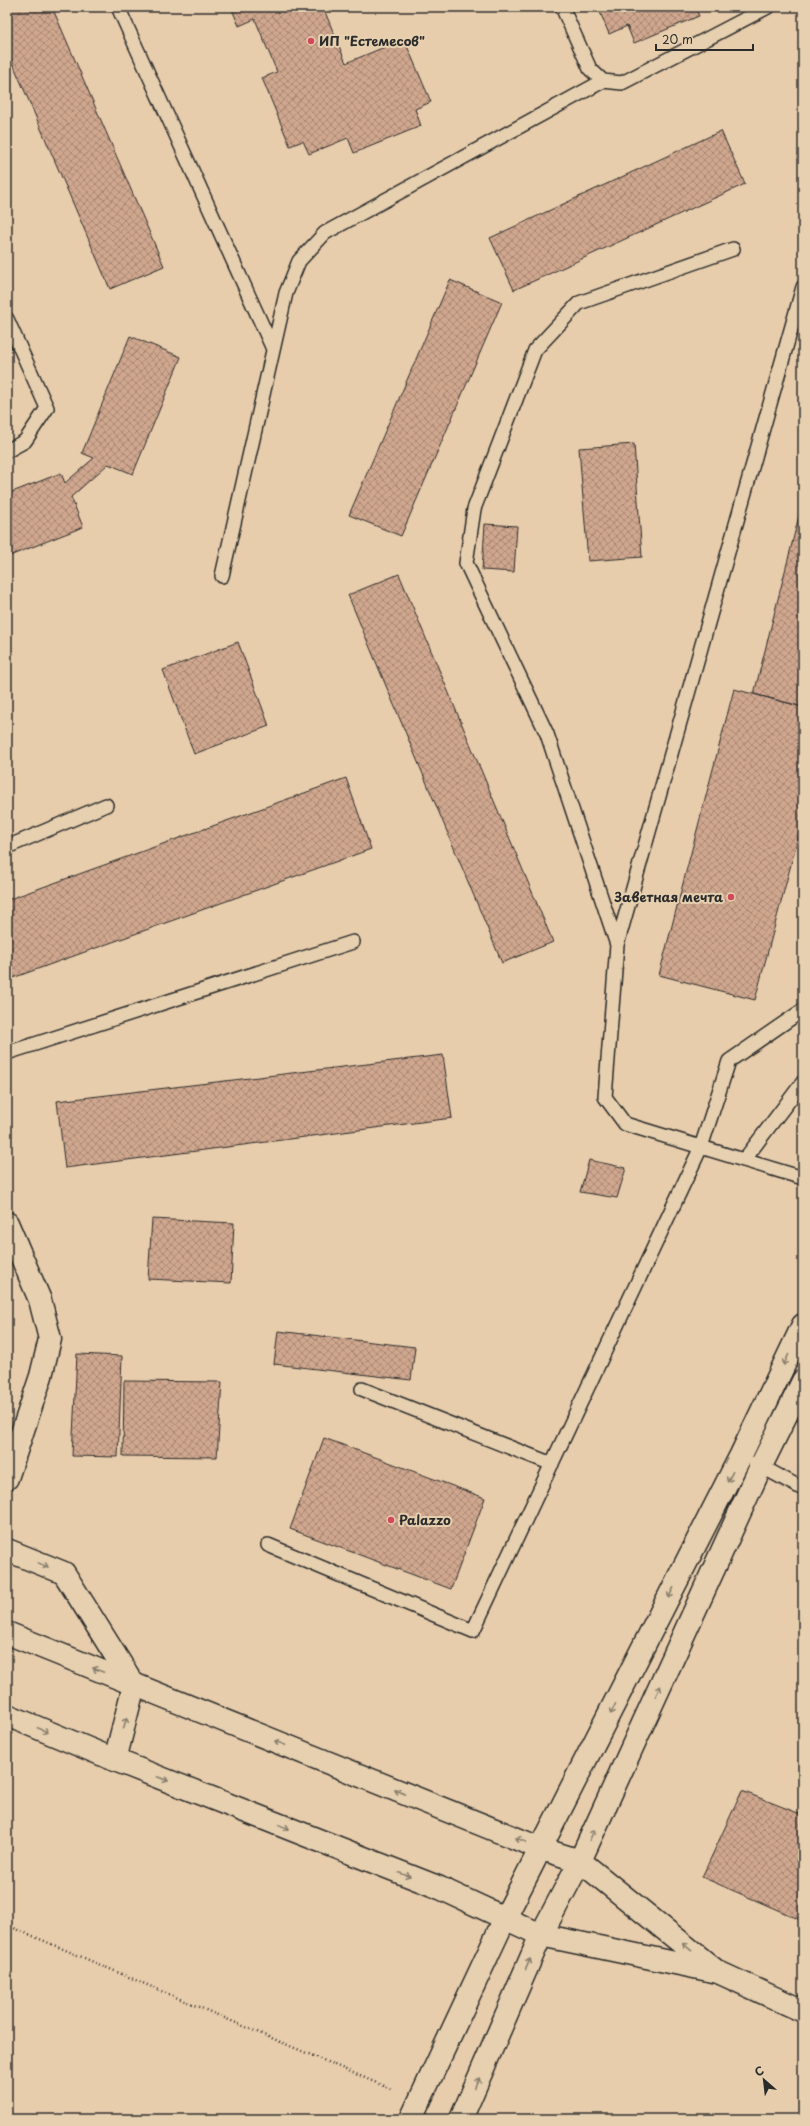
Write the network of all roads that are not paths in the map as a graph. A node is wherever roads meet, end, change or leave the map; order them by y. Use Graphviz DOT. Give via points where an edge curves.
graph roads {
  1 [pos="118,7"];
  2 [pos="562,7"];
  3 [pos="768,7"];
  4 [pos="603,81"];
  5 [pos="733,249"];
  6 [pos="803,286"];
  7 [pos="7,318"];
  8 [pos="274,350"];
  9 [pos="7,451"];
  10 [pos="222,576"];
  11 [pos="106,805"];
  12 [pos="7,847"];
  13 [pos="353,942"];
  14 [pos="617,945"];
  15 [pos="803,1010"];
  16 [pos="7,1053"];
  17 [pos="803,1082"];
  18 [pos="701,1147"];
  19 [pos="744,1160"];
  20 [pos="803,1178"];
  21 [pos="7,1223"];
  22 [pos="803,1325"];
  23 [pos="803,1380"];
  24 [pos="362,1389"];
  25 [pos="741,1455"];
  26 [pos="552,1464"];
  27 [pos="761,1466"];
  28 [pos="7,1478"];
  29 [pos="803,1489"];
  30 [pos="268,1546"];
  31 [pos="7,1550"];
  32 [pos="7,1633"];
  33 [pos="134,1685"];
  34 [pos="7,1715"];
  35 [pos="115,1760"];
  36 [pos="542,1849"];
  37 [pos="580,1861"];
  38 [pos="506,1918"];
  39 [pos="541,1935"];
  40 [pos="718,1972"];
  41 [pos="803,2010"];
  42 [pos="415,2110"];
  43 [pos="461,2119"];
  1 -- 8 [label="lane"];
  2 -- 4 [label="lane" via="590,69"];
  3 -- 4 [label="lane" via="622,83"];
  4 -- 8 [label="lane" via="325,233 299,261 286,293"];
  5 -- 14 [label="lane" via="579,303 535,350 474,509 466,563 547,734"];
  6 -- 14 [label="lane"];
  7 -- 9 [label="lane" via="47,408 25,441"];
  8 -- 10 [label="lane"];
  11 -- 12 [label="lane"];
  13 -- 16 [label="lane"];
  14 -- 18 [label="lane" via="605,1097 625,1124"];
  15 -- 18 [label="lane" via="729,1061"];
  17 -- 19 [label="lane"];
  18 -- 19 [label="lane"];
  18 -- 26 [label="lane"];
  19 -- 20 [label="lane"];
  21 -- 28 [label="main road" via="40,1300 50,1338 41,1376"];
  22 -- 25 [label="main road, one-way"];
  23 -- 27 [label="main road"];
  24 -- 26 [label="lane"];
  25 -- 27 [label="lane"];
  25 -- 36 [label="main road, one-way"];
  26 -- 30 [label="lane" via="473,1631"];
  27 -- 29 [label="lane"];
  37 -- 27 [label="main road, one-way"];
  31 -- 33 [label="main road, one-way" via="64,1573"];
  33 -- 32 [label="main road, one-way"];
  35 -- 33 [label="main road, one-way"];
  36 -- 33 [label="main road, one-way"];
  34 -- 35 [label="main road, one-way"];
  35 -- 38 [label="main road, one-way" via="433,1885"];
  36 -- 37 [label="main road"];
  36 -- 38 [label="main road"];
  37 -- 39 [label="main road"];
  40 -- 37 [label="main road, one-way"];
  38 -- 39 [label="main road"];
  38 -- 42 [label="main road"];
  39 -- 40 [label="main road"];
  43 -- 39 [label="main road, one-way"];
  40 -- 41 [label="main road"];
}
